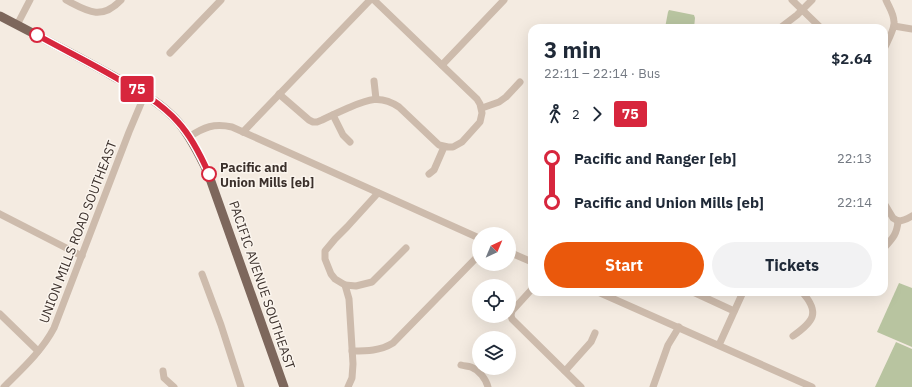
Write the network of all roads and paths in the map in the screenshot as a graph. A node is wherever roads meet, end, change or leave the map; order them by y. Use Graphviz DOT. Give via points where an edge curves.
graph roads {
  1 [pos="30,0"];
  2 [pos="66,0"];
  3 [pos="121,0"];
  4 [pos="221,0"];
  5 [pos="370,0"];
  6 [pos="374,0"];
  7 [pos="504,0"];
  8 [pos="792,0"];
  9 [pos="812,0"];
  10 [pos="886,0"];
  11 [pos="802,10"];
  12 [pos="0,16"];
  13 [pos="786,24"];
  14 [pos="817,24"];
  15 [pos="17,25"];
  16 [pos="894,26"];
  17 [pos="912,29"];
  18 [pos="888,40"];
  19 [pos="170,53"];
  20 [pos="442,65"];
  21 [pos="374,81"];
  22 [pos="520,82"];
  23 [pos="145,94"];
  24 [pos="279,94"];
  25 [pos="376,99"];
  26 [pos="482,108"];
  27 [pos="333,115"];
  28 [pos="242,132"];
  29 [pos="189,136"];
  30 [pos="350,142"];
  31 [pos="444,147"];
  32 [pos="429,174"];
  33 [pos="378,193"];
  34 [pos="888,210"];
  35 [pos="0,214"];
  36 [pos="912,216"];
  37 [pos="898,221"];
  38 [pos="472,235"];
  39 [pos="888,244"];
  40 [pos="406,248"];
  41 [pos="516,255"];
  42 [pos="82,256"];
  43 [pos="528,260"];
  44 [pos="472,262"];
  45 [pos="202,274"];
  46 [pos="345,285"];
  47 [pos="528,293"];
  48 [pos="607,296"];
  49 [pos="702,296"];
  50 [pos="741,296"];
  51 [pos="805,296"];
  52 [pos="734,311"];
  53 [pos="0,314"];
  54 [pos="679,327"];
  55 [pos="595,333"];
  56 [pos="793,336"];
  57 [pos="719,345"];
  58 [pos="38,351"];
  59 [pos="352,351"];
  60 [pos="461,365"];
  61 [pos="163,371"];
  62 [pos="565,371"];
  63 [pos="4,387"];
  64 [pos="174,387"];
  65 [pos="241,387"];
  66 [pos="284,387"];
  67 [pos="348,387"];
  68 [pos="488,387"];
  69 [pos="581,387"];
  70 [pos="653,387"];
  71 [pos="812,387"];
  1 -- 15 [label="street"];
  2 -- 3 [label="street" via="86,11 99,12 110,9"];
  4 -- 19 [label="street"];
  5 -- 24 [label="street"];
  6 -- 20 [label="street"];
  7 -- 20 [label="street"];
  8 -- 11 [label="street"];
  9 -- 11 [label="street"];
  10 -- 16 [label="street"];
  11 -- 13 [label="street"];
  11 -- 14 [label="street"];
  12 -- 15 [label="main road, PACIFIC AVENUE SOUTHEAST"];
  15 -- 23 [label="main road, PACIFIC AVENUE SOUTHEAST"];
  16 -- 17 [label="street"];
  16 -- 18 [label="street"];
  20 -- 26 [label="street" via="477,99"];
  21 -- 25 [label="street"];
  22 -- 26 [label="street" via="499,102"];
  23 -- 29 [label="main road, PACIFIC AVENUE SOUTHEAST" via="171,114"];
  23 -- 42 [label="street, UNION MILLS ROAD SOUTHEAST"];
  24 -- 27 [label="street" via="313,122"];
  24 -- 28 [label="street"];
  25 -- 27 [label="street" via="364,101"];
  25 -- 31 [label="street" via="399,107 435,142"];
  26 -- 31 [label="street" via="480,122 462,142 453,147"];
  27 -- 30 [label="street" via="343,135"];
  28 -- 29 [label="street" via="217,125"];
  28 -- 33 [label="street"];
  29 -- 66 [label="main road, PACIFIC AVENUE SOUTHEAST" via="211,180"];
  31 -- 32 [label="street" via="434,170"];
  33 -- 38 [label="street"];
  33 -- 46 [label="street" via="325,251 325,259 332,274"];
  34 -- 37 [label="street"];
  35 -- 42 [label="street"];
  36 -- 37 [label="street"];
  37 -- 39 [label="street" via="894,237"];
  40 -- 46 [label="street" via="372,282 356,286"];
  41 -- 43 [label="street"];
  42 -- 58 [label="street, UNION MILLS ROAD SOUTHEAST" via="50,337"];
  44 -- 59 [label="street" via="389,346 379,350"];
  45 -- 65 [label="street"];
  46 -- 59 [label="street" via="349,299"];
  47 -- 62 [label="street" via="512,311 512,319"];
  48 -- 54 [label="street"];
  49 -- 52 [label="street"];
  50 -- 52 [label="street"];
  51 -- 56 [label="street" via="812,304 813,316 806,327"];
  52 -- 57 [label="street"];
  53 -- 58 [label="street"];
  54 -- 57 [label="street"];
  54 -- 70 [label="street" via="668,345"];
  55 -- 62 [label="street" via="591,342"];
  57 -- 71 [label="street"];
  58 -- 63 [label="street, UNION MILLS ROAD SOUTHEAST"];
  59 -- 67 [label="street" via="353,372"];
  60 -- 68 [label="street" via="475,369"];
  61 -- 64 [label="street" via="164,378"];
  62 -- 69 [label="street"];
}
